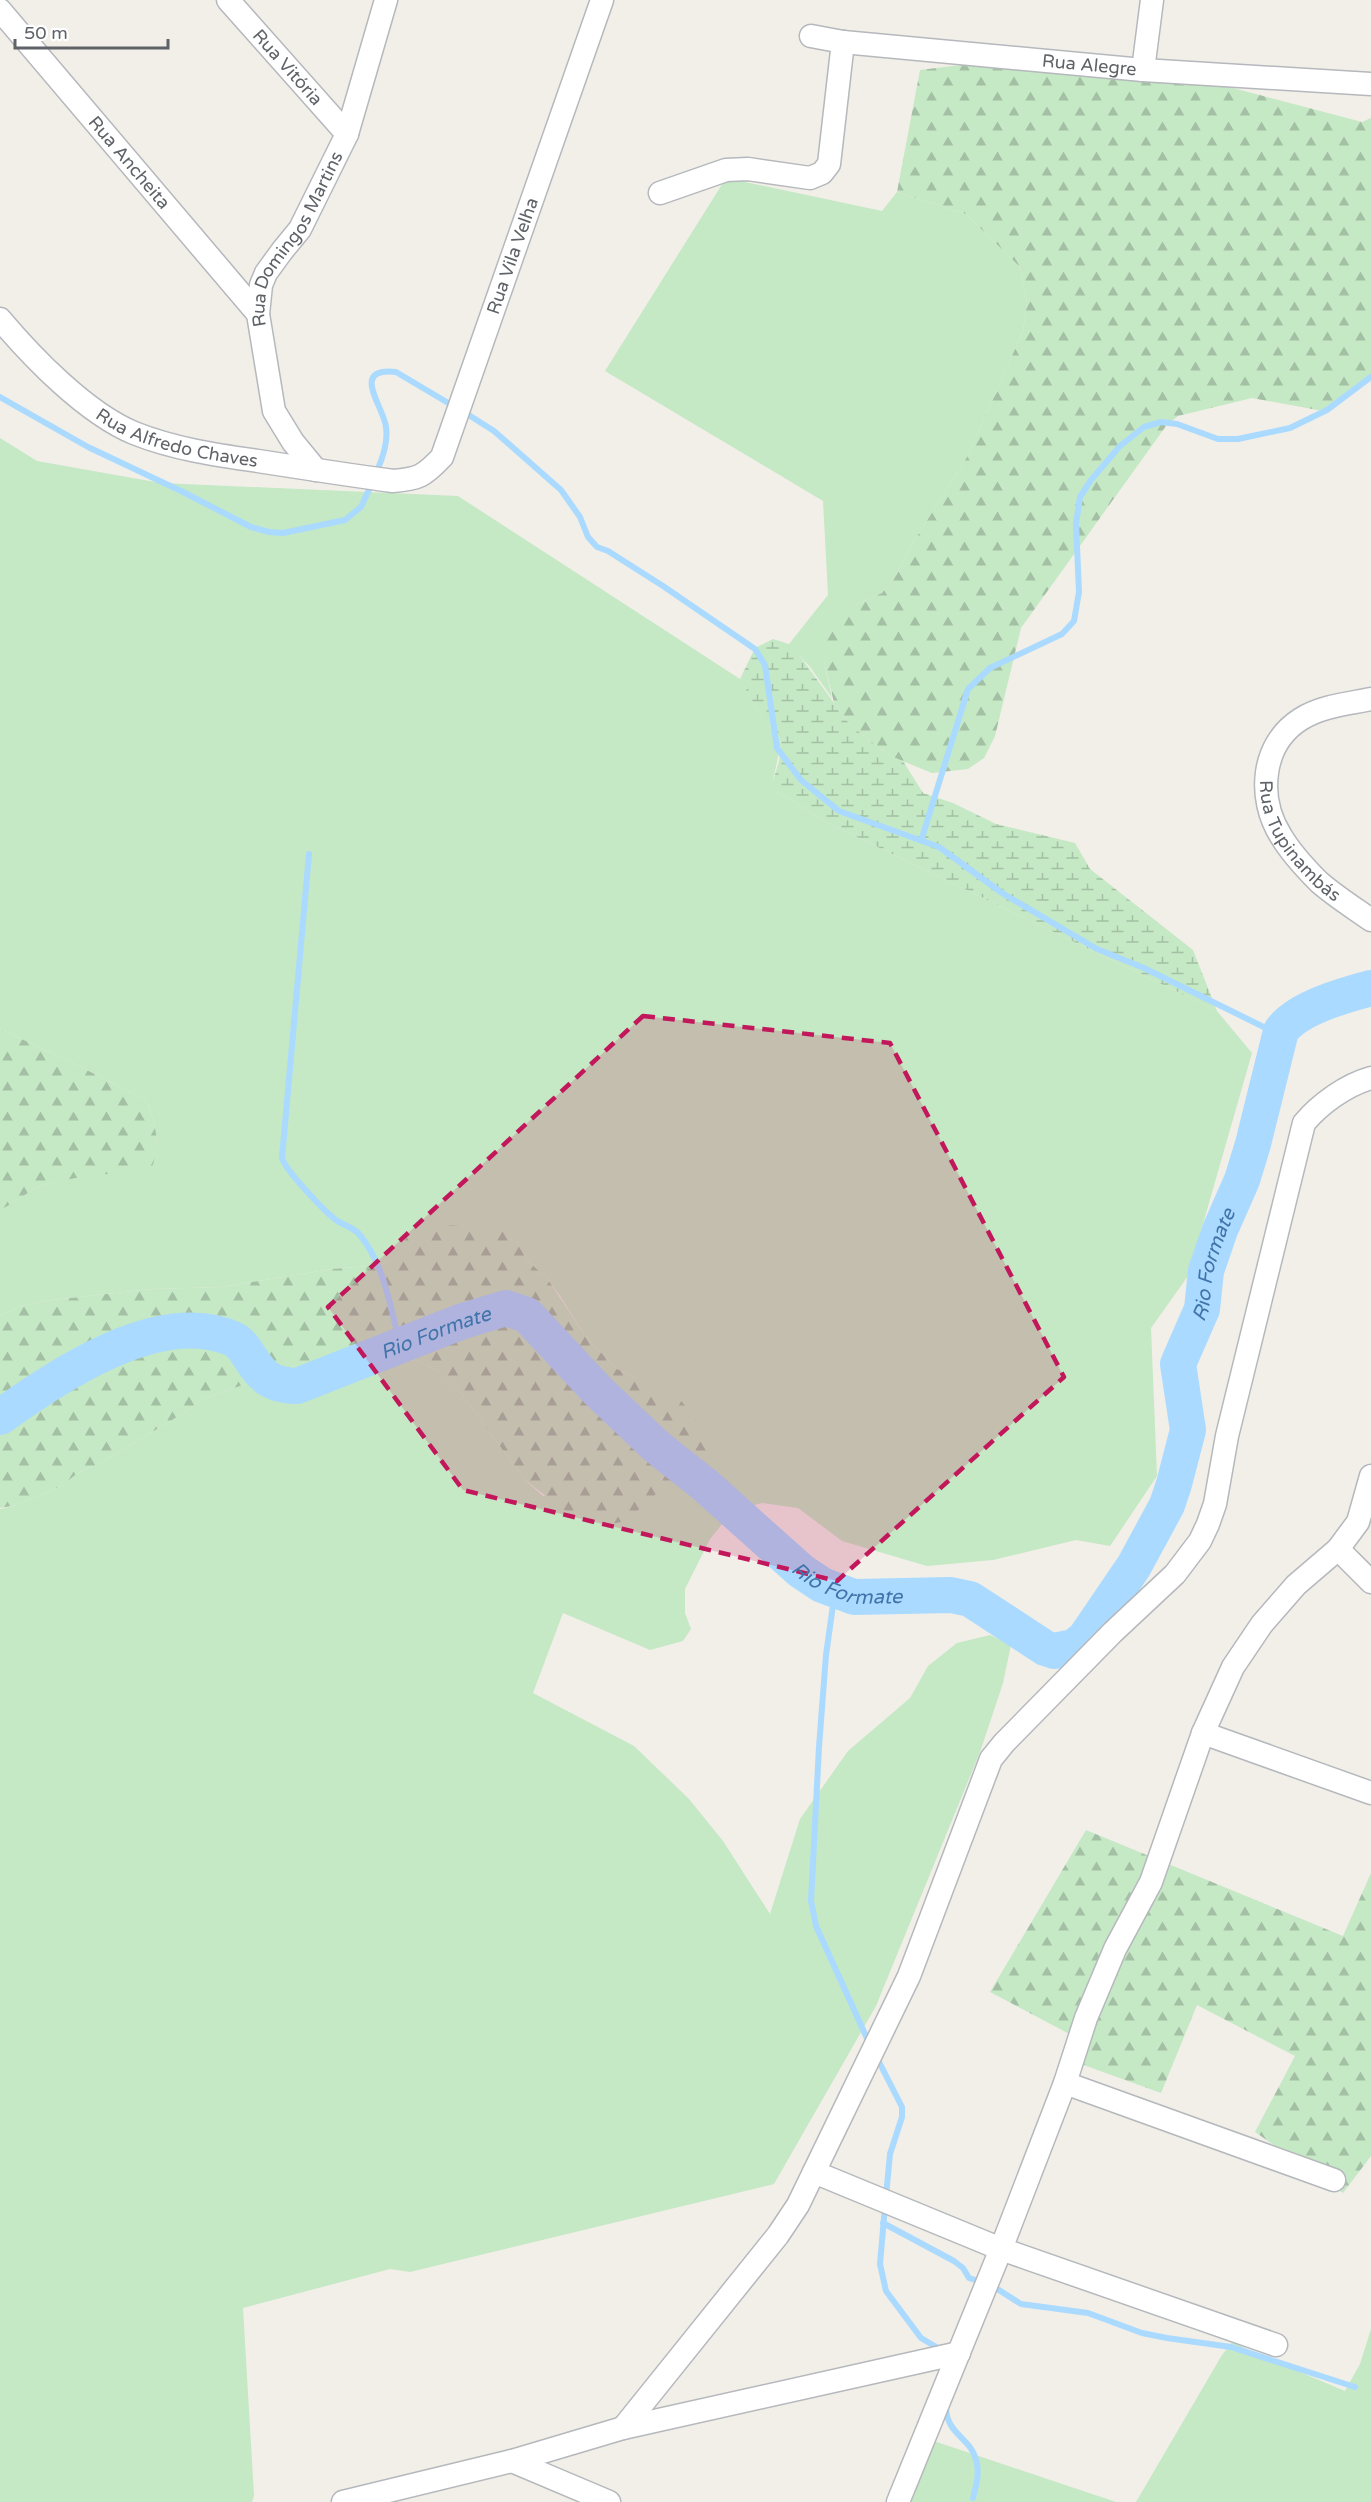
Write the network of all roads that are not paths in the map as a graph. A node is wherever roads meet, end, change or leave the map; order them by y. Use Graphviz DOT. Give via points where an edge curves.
graph roads {
  1 [pos="228,0"];
  2 [pos="386,0"];
  3 [pos="602,0"];
  4 [pos="1152,0"];
  5 [pos="0,10"];
  6 [pos="811,36"];
  7 [pos="843,42"];
  8 [pos="1143,70"];
  9 [pos="1371,84"];
  10 [pos="347,134"];
  11 [pos="660,193"];
  12 [pos="258,314"];
  13 [pos="0,319"];
  14 [pos="316,471"];
  15 [pos="393,482"];
  16 [pos="1371,699"];
  17 [pos="1371,920"];
  18 [pos="1371,1078"];
  19 [pos="1371,1476"];
  20 [pos="1338,1549"];
  21 [pos="1371,1582"];
  22 [pos="1203,1733"];
  23 [pos="1371,1792"];
  24 [pos="1065,2083"];
  25 [pos="814,2172"];
  26 [pos="1334,2180"];
  27 [pos="1002,2250"];
  28 [pos="1276,2346"];
  29 [pos="959,2353"];
  30 [pos="623,2428"];
  31 [pos="512,2461"];
  32 [pos="343,2502"];
  33 [pos="609,2502"];
  34 [pos="898,2502"];
  1 -- 10 [label="street, Rua Vitória"];
  2 -- 10 [label="street, Rua Domingos Martins"];
  3 -- 15 [label="street, Rua Vila Velha" via="442,457 420,477"];
  4 -- 8 [label="street"];
  5 -- 12 [label="street, Rua Ancheita"];
  6 -- 7 [label="street, Rua Alegre"];
  7 -- 8 [label="street, Rua Alegre"];
  7 -- 11 [label="street" via="829,164 822,173 810,178 748,169 726,170"];
  8 -- 9 [label="street, Rua Alegre"];
  10 -- 12 [label="street, Rua Domingos Martins" via="300,229 266,273"];
  12 -- 14 [label="street, Rua Domingos Martins" via="274,411"];
  13 -- 14 [label="street, Rua Alfredo Chaves" via="28,352 98,411 133,432 185,450"];
  14 -- 15 [label="street, Rua Alfredo Chaves"];
  16 -- 17 [label="street, Rua Tupinambás" via="1326,708 1302,719 1283,733 1265,772 1269,807 1280,835 1321,883"];
  18 -- 25 [label="street" via="1329,1099 1304,1124 1227,1436 1215,1504 1200,1541 1175,1574 1096,1649 991,1759 909,1976"];
  19 -- 20 [label="street" via="1358,1522"];
  20 -- 21 [label="street"];
  20 -- 22 [label="street" via="1296,1585 1262,1624 1233,1667"];
  22 -- 23 [label="street"];
  22 -- 24 [label="street" via="1151,1882 1115,1949 1086,2018"];
  24 -- 26 [label="street"];
  24 -- 27 [label="street"];
  25 -- 27 [label="street"];
  25 -- 30 [label="street" via="778,2235"];
  27 -- 28 [label="street"];
  27 -- 29 [label="street"];
  29 -- 30 [label="street"];
  29 -- 34 [label="street"];
  30 -- 31 [label="street"];
  31 -- 32 [label="street"];
  31 -- 33 [label="street"];
}
